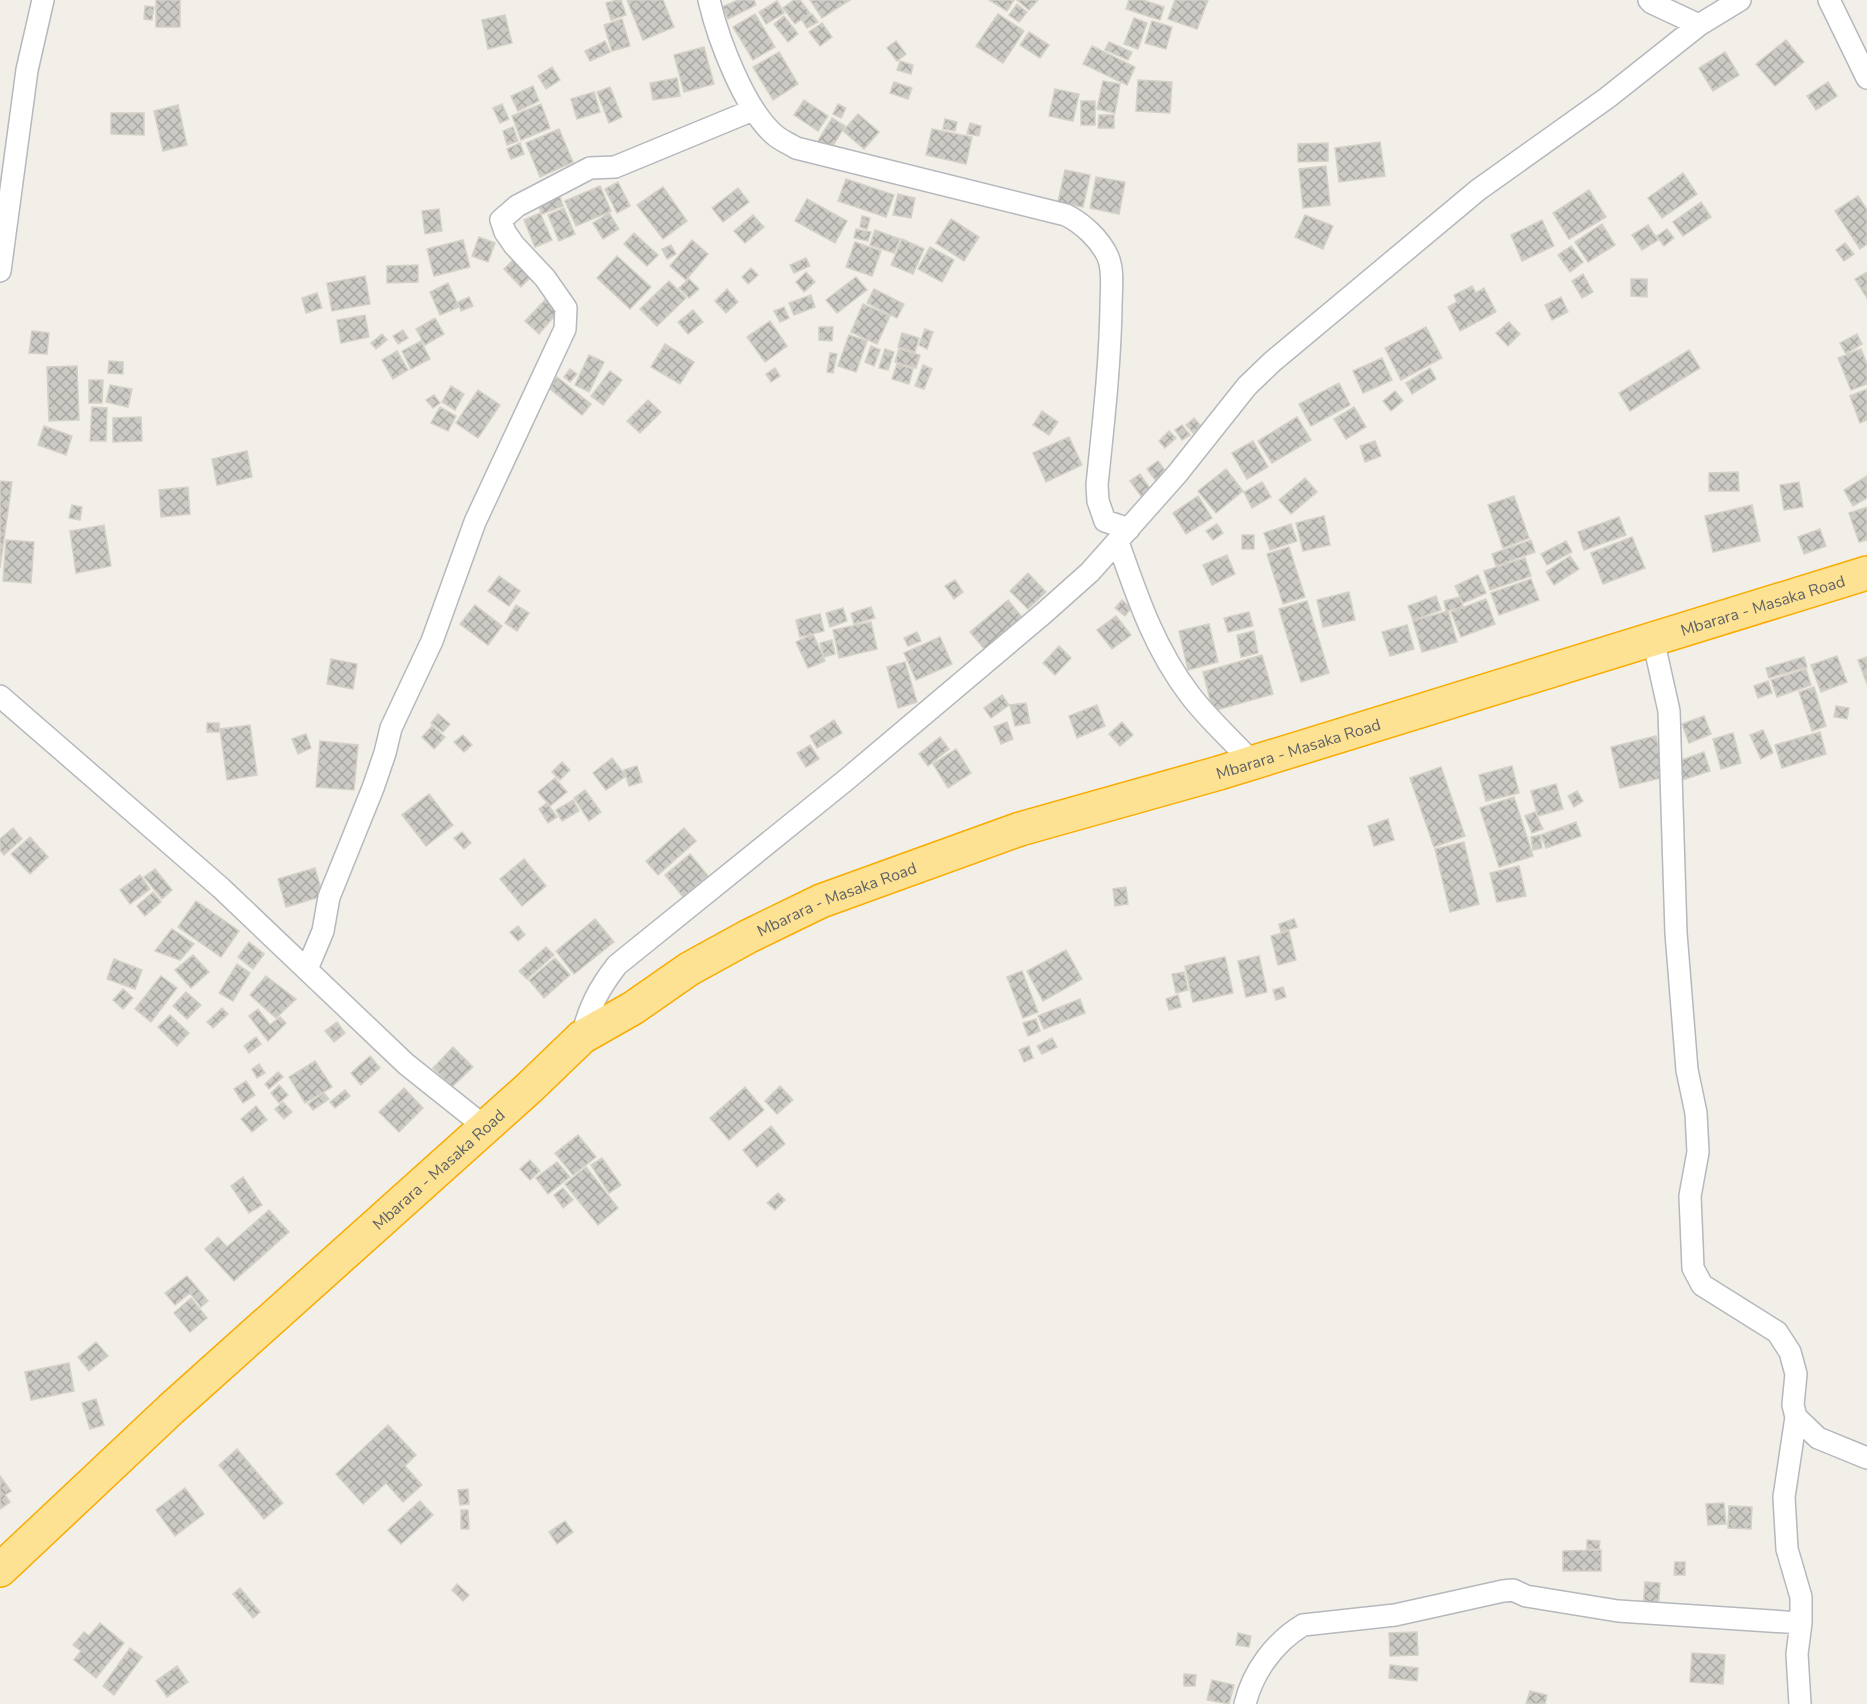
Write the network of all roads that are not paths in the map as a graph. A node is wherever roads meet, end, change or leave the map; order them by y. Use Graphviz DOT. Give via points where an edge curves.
graph roads {
  1 [pos="43,0"];
  2 [pos="709,0"];
  3 [pos="1649,0"];
  4 [pos="1740,0"];
  5 [pos="1829,0"];
  6 [pos="1699,25"];
  7 [pos="1867,78"];
  8 [pos="753,110"];
  9 [pos="0,271"];
  10 [pos="1123,535"];
  11 [pos="1867,573"];
  12 [pos="1653,639"];
  13 [pos="0,696"];
  14 [pos="1252,762"];
  15 [pos="308,969"];
  16 [pos="582,1038"];
  17 [pos="485,1127"];
  18 [pos="1796,1417"];
  19 [pos="1867,1458"];
  20 [pos="0,1570"];
  21 [pos="1801,1623"];
  22 [pos="1245,1704"];
  23 [pos="1800,1704"];
  1 -- 9 [label="street" via="27,70"];
  2 -- 8 [label="street" via="741,90"];
  3 -- 6 [label="street"];
  4 -- 6 [label="street"];
  5 -- 7 [label="street"];
  6 -- 10 [label="street" via="1607,98 1478,189 1287,349 1247,386"];
  8 -- 10 [label="street" via="776,137 796,148 1066,216 1076,220 1103,248 1110,267 1111,350 1098,501 1105,521"];
  8 -- 15 [label="street" via="615,168 590,168 517,206 501,220 514,246 545,278 566,308 566,329 475,522 432,641 391,728 386,753 329,897 323,931"];
  10 -- 14 [label="street" via="1148,626 1165,656 1190,695"];
  10 -- 16 [label="street" via="1090,572 1044,613 617,966 597,992"];
  11 -- 12 [label="highway, Mbarara - Masaka Road"];
  12 -- 14 [label="highway, Mbarara - Masaka Road"];
  12 -- 18 [label="street" via="1669,711 1677,944 1687,1070 1696,1113 1698,1152 1690,1196 1693,1268 1702,1285 1777,1332 1790,1352 1796,1374"];
  13 -- 15 [label="street"];
  14 -- 16 [label="highway, Mbarara - Masaka Road" via="1020,829 821,900 689,969"];
  15 -- 17 [label="street" via="406,1065"];
  16 -- 17 [label="highway, Mbarara - Masaka Road"];
  17 -- 20 [label="highway, Mbarara - Masaka Road" via="171,1409"];
  18 -- 19 [label="street" via="1818,1438"];
  18 -- 21 [label="street" via="1784,1497 1787,1549 1802,1597"];
  21 -- 22 [label="street" via="1618,1611 1503,1591 1395,1615 1304,1625 1269,1654"];
  21 -- 23 [label="street" via="1797,1654"];
}
